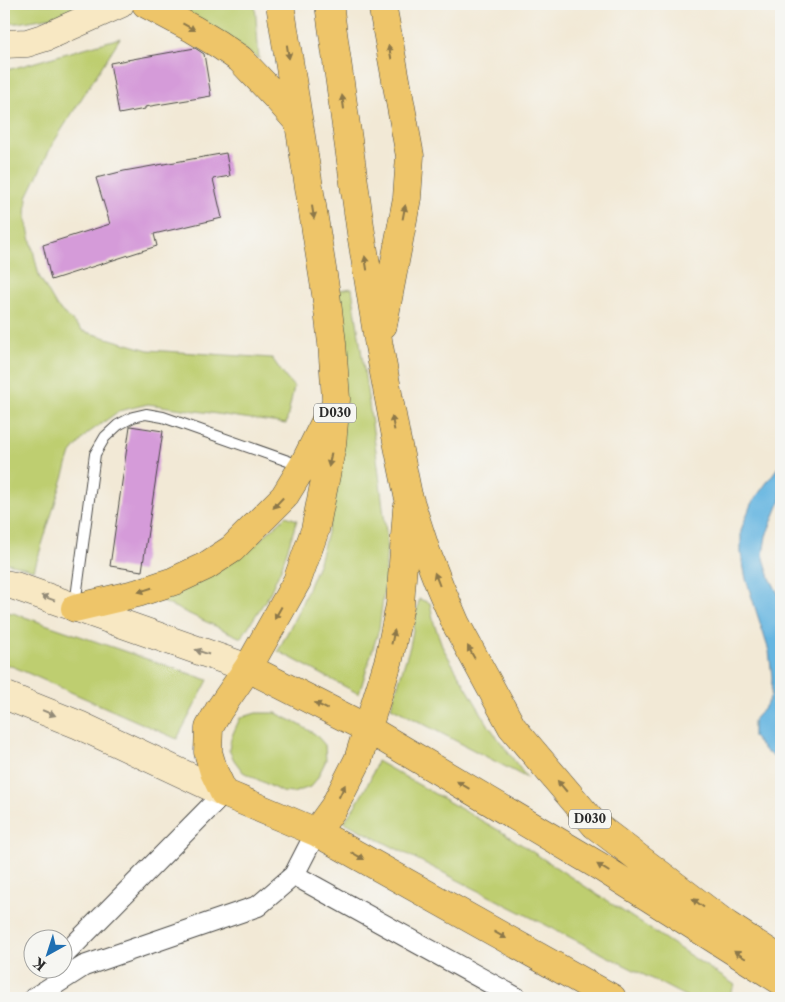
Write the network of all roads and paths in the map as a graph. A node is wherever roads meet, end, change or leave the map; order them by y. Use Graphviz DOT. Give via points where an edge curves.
graph roads {
  1 [pos="120,4"];
  2 [pos="146,4"];
  3 [pos="280,4"];
  4 [pos="329,4"];
  5 [pos="382,4"];
  6 [pos="4,44"];
  7 [pos="299,123"];
  8 [pos="379,346"];
  9 [pos="336,399"];
  10 [pos="303,466"];
  11 [pos="408,495"];
  12 [pos="4,584"];
  13 [pos="75,608"];
  14 [pos="248,668"];
  15 [pos="4,694"];
  16 [pos="368,729"];
  17 [pos="224,793"];
  18 [pos="316,832"];
  19 [pos="294,875"];
  20 [pos="72,947"];
  21 [pos="781,960"];
  22 [pos="43,980"];
  23 [pos="781,981"];
  24 [pos="26,998"];
  25 [pos="34,998"];
  26 [pos="517,998"];
  27 [pos="612,998"];
  1 -- 6 [label="main road" via="46,37 27,43"];
  2 -- 7 [label="highway, one-way" via="240,59"];
  3 -- 7 [label="highway, D030, one-way"];
  8 -- 4 [label="highway, D030, one-way"];
  8 -- 5 [label="highway, one-way" via="407,198 410,156"];
  7 -- 9 [label="highway, D030, one-way" via="326,294"];
  11 -- 8 [label="highway, D030, one-way"];
  9 -- 10 [label="highway"];
  9 -- 14 [label="highway, D030, one-way" via="332,445 316,530 297,581"];
  10 -- 13 [label="highway, one-way" via="284,497 226,554 174,581"];
  10 -- 13 [label="lane" via="163,417 146,414 118,425 105,437 95,454"];
  16 -- 11 [label="highway, one-way" via="389,659 400,605"];
  21 -- 11 [label="highway, D030, one-way" via="728,925 595,825 512,727 456,624 426,551"];
  13 -- 12 [label="main road, one-way"];
  14 -- 13 [label="main road, one-way"];
  16 -- 14 [label="highway, one-way"];
  14 -- 17 [label="highway, D030" via="209,728 208,752"];
  15 -- 17 [label="main road, one-way" via="80,725"];
  18 -- 16 [label="highway, one-way" via="338,800 358,760"];
  23 -- 16 [label="highway, one-way" via="599,866"];
  17 -- 18 [label="highway"];
  17 -- 20 [label="street"];
  18 -- 19 [label="street"];
  18 -- 27 [label="highway, one-way"];
  19 -- 25 [label="street" via="258,906 84,966"];
  19 -- 26 [label="street"];
  22 -- 24 [label="street"];
}
